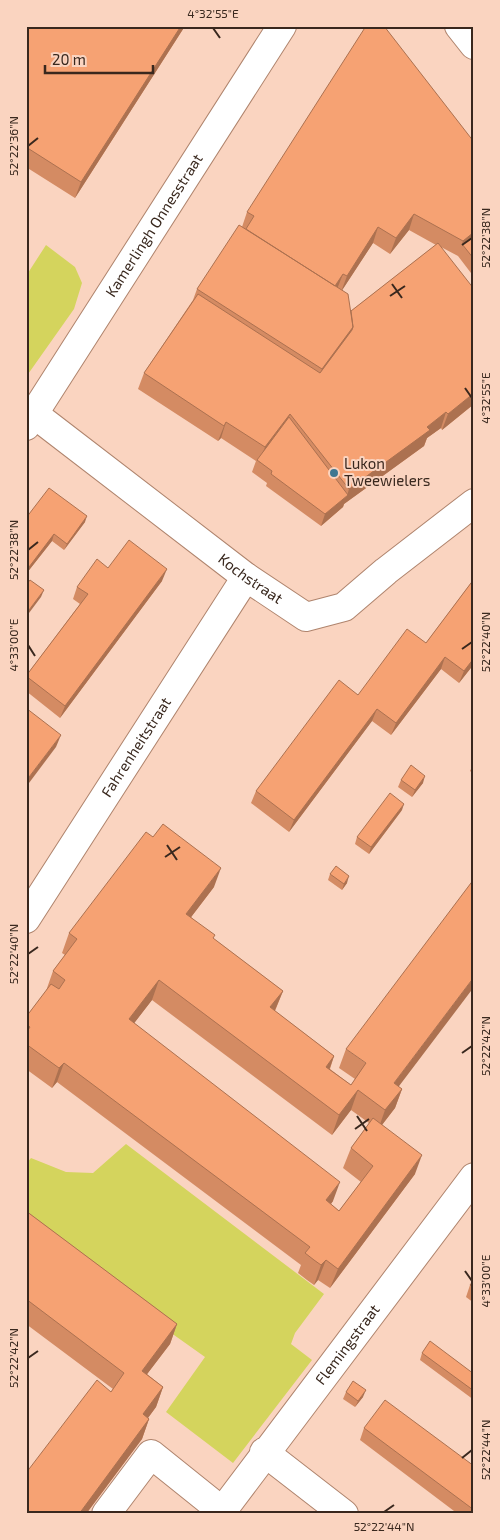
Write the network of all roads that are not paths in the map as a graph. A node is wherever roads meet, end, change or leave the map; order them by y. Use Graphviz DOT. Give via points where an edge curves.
graph roads {
  1 [pos="282,26"];
  2 [pos="459,26"];
  3 [pos="474,45"];
  4 [pos="30,420"];
  5 [pos="474,503"];
  6 [pos="246,577"];
  7 [pos="26,919"];
  8 [pos="474,1177"];
  9 [pos="264,1452"];
  10 [pos="221,1512"];
  11 [pos="106,1514"];
  12 [pos="344,1514"];
  1 -- 4 [label="street, Kamerlingh Onnesstraat"];
  2 -- 3 [label="street"];
  4 -- 6 [label="street, Kochstraat"];
  5 -- 6 [label="street, Kochstraat" via="344,607 306,617"];
  6 -- 7 [label="street, Fahrenheitstraat"];
  8 -- 9 [label="street, Flemingstraat"];
  9 -- 10 [label="street, Flemingstraat"];
  9 -- 12 [label="street"];
  10 -- 11 [label="street, Flemingstraat" via="151,1454"];
}
